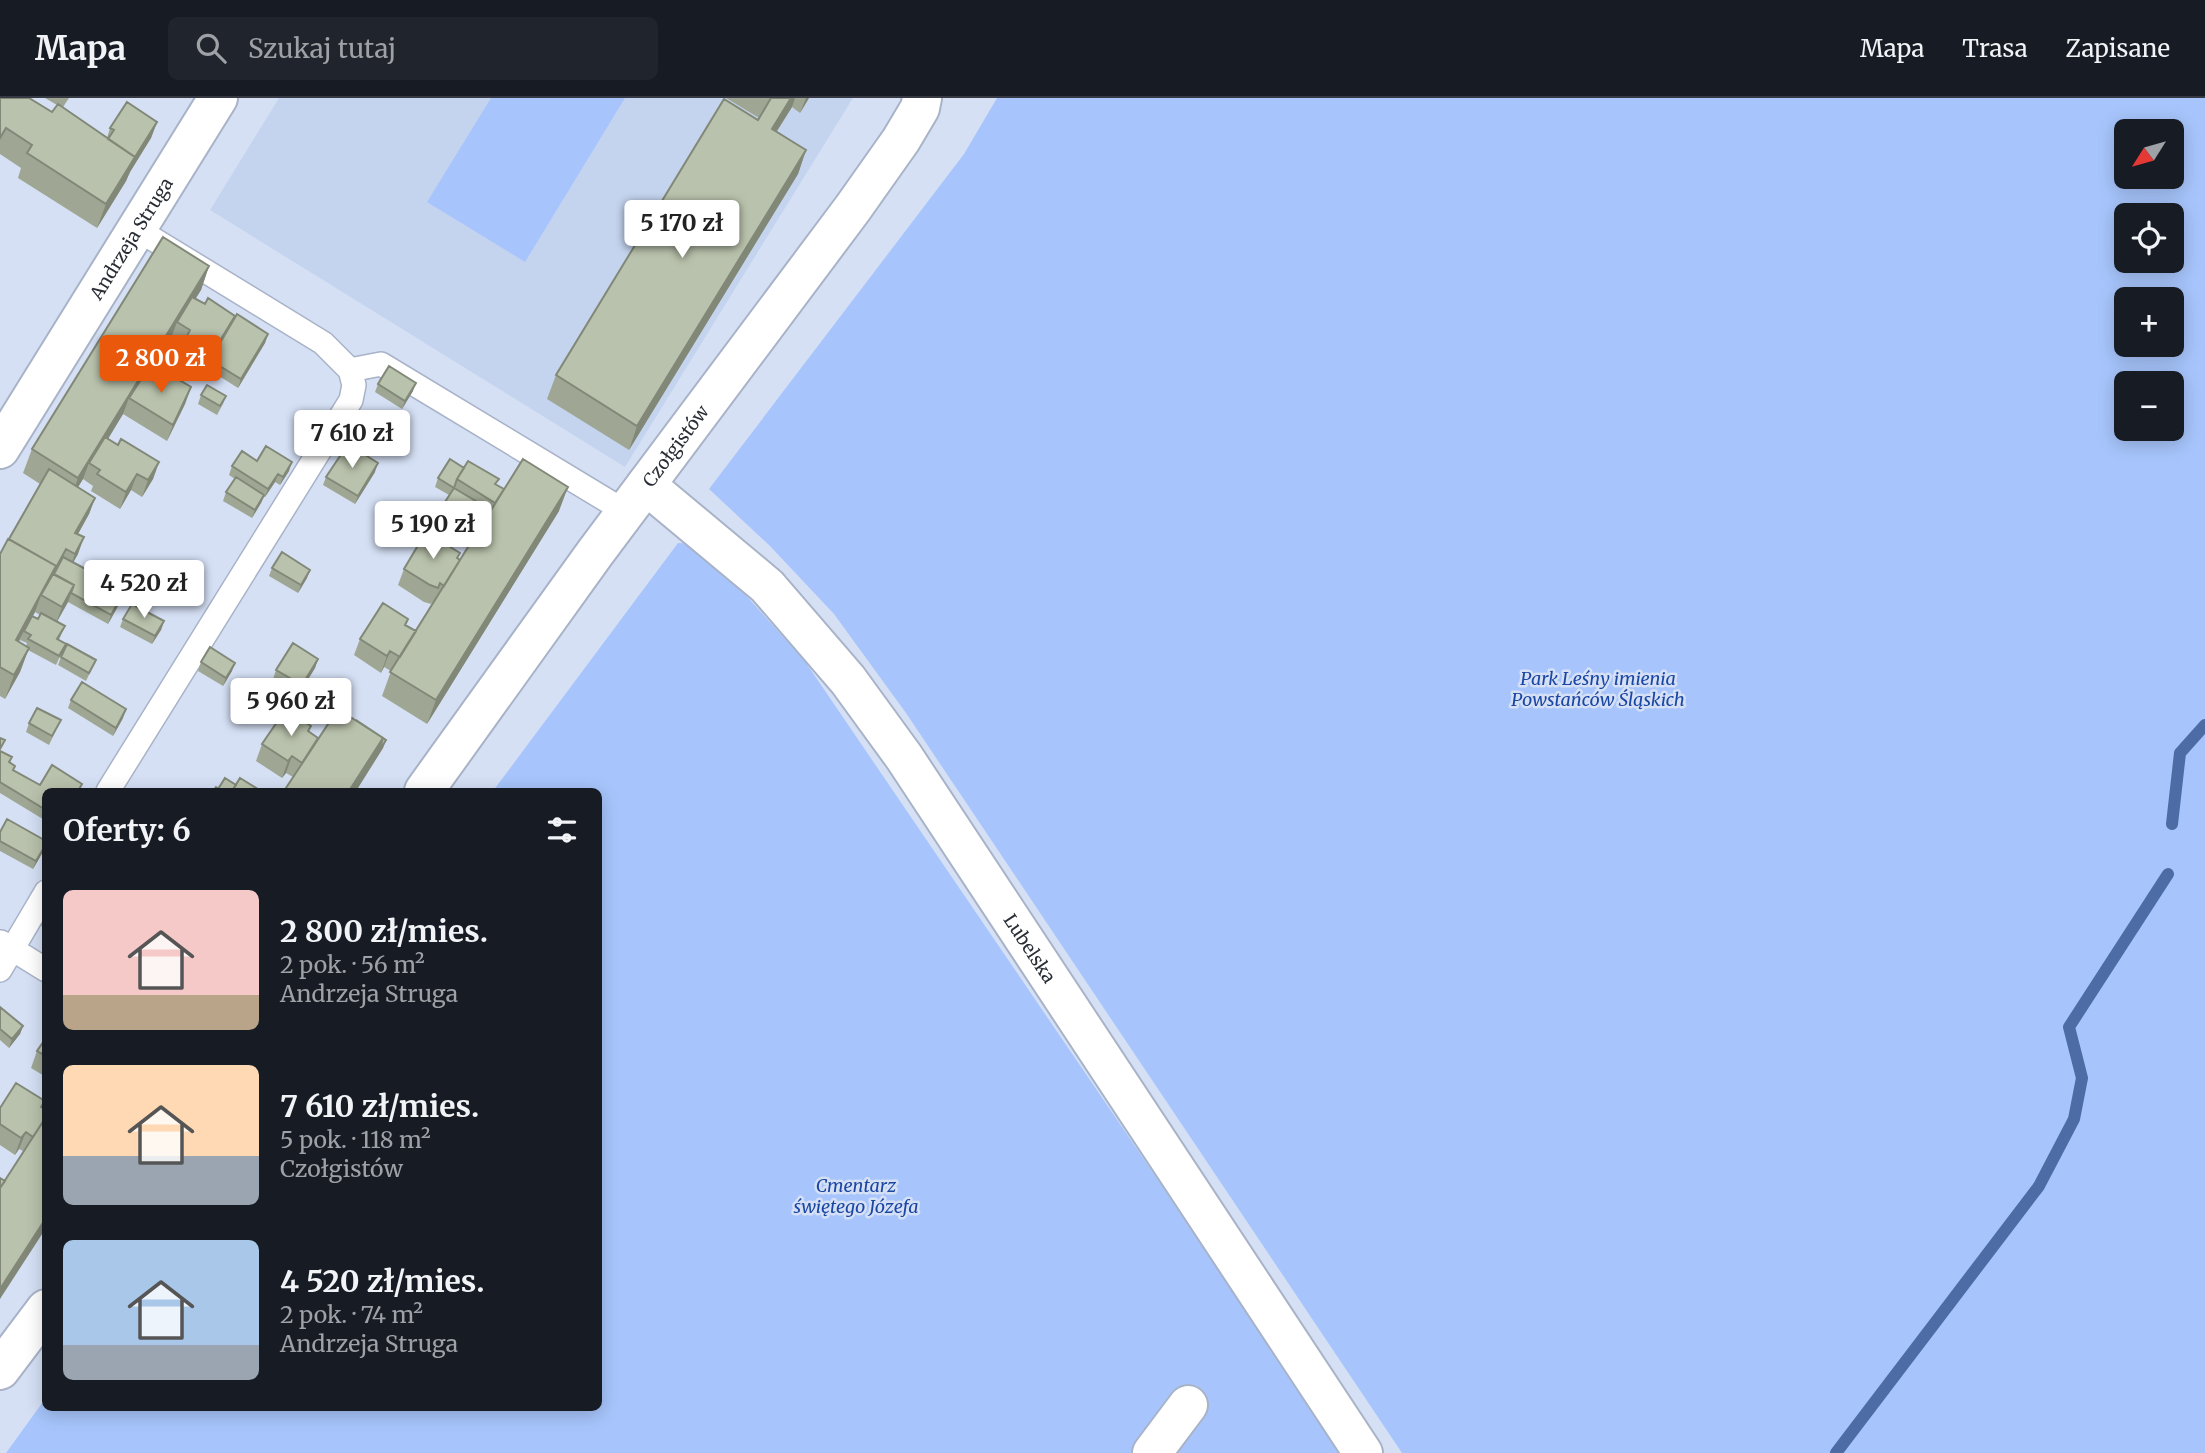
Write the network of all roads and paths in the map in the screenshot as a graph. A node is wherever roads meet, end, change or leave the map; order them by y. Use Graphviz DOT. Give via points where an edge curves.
graph roads {
  1 [pos="218,98"];
  2 [pos="922,98"];
  3 [pos="135,228"];
  4 [pos="351,370"];
  5 [pos="0,449"];
  6 [pos="636,498"];
  7 [pos="110,788"];
  8 [pos="426,788"];
  9 [pos="42,897"];
  10 [pos="7,945"];
  11 [pos="42,967"];
  12 [pos="0,970"];
  13 [pos="42,1314"];
  14 [pos="0,1370"];
  15 [pos="1188,1405"];
  16 [pos="1152,1453"];
  17 [pos="1363,1453"];
  1 -- 3 [label="street, Andrzeja Struga"];
  2 -- 6 [label="street, Czołgistów" via="901,140 853,208"];
  3 -- 4 [label="lane" via="323,344"];
  3 -- 5 [label="street, Andrzeja Struga"];
  4 -- 6 [label="lane" via="381,364"];
  4 -- 7 [label="lane" via="351,400"];
  6 -- 8 [label="street, Czołgistów"];
  6 -- 17 [label="street, Lubelska" via="768,586 849,680"];
  9 -- 10 [label="lane"];
  10 -- 11 [label="lane"];
  10 -- 12 [label="lane"];
  13 -- 14 [label="street"];
  15 -- 16 [label="street"];
}
